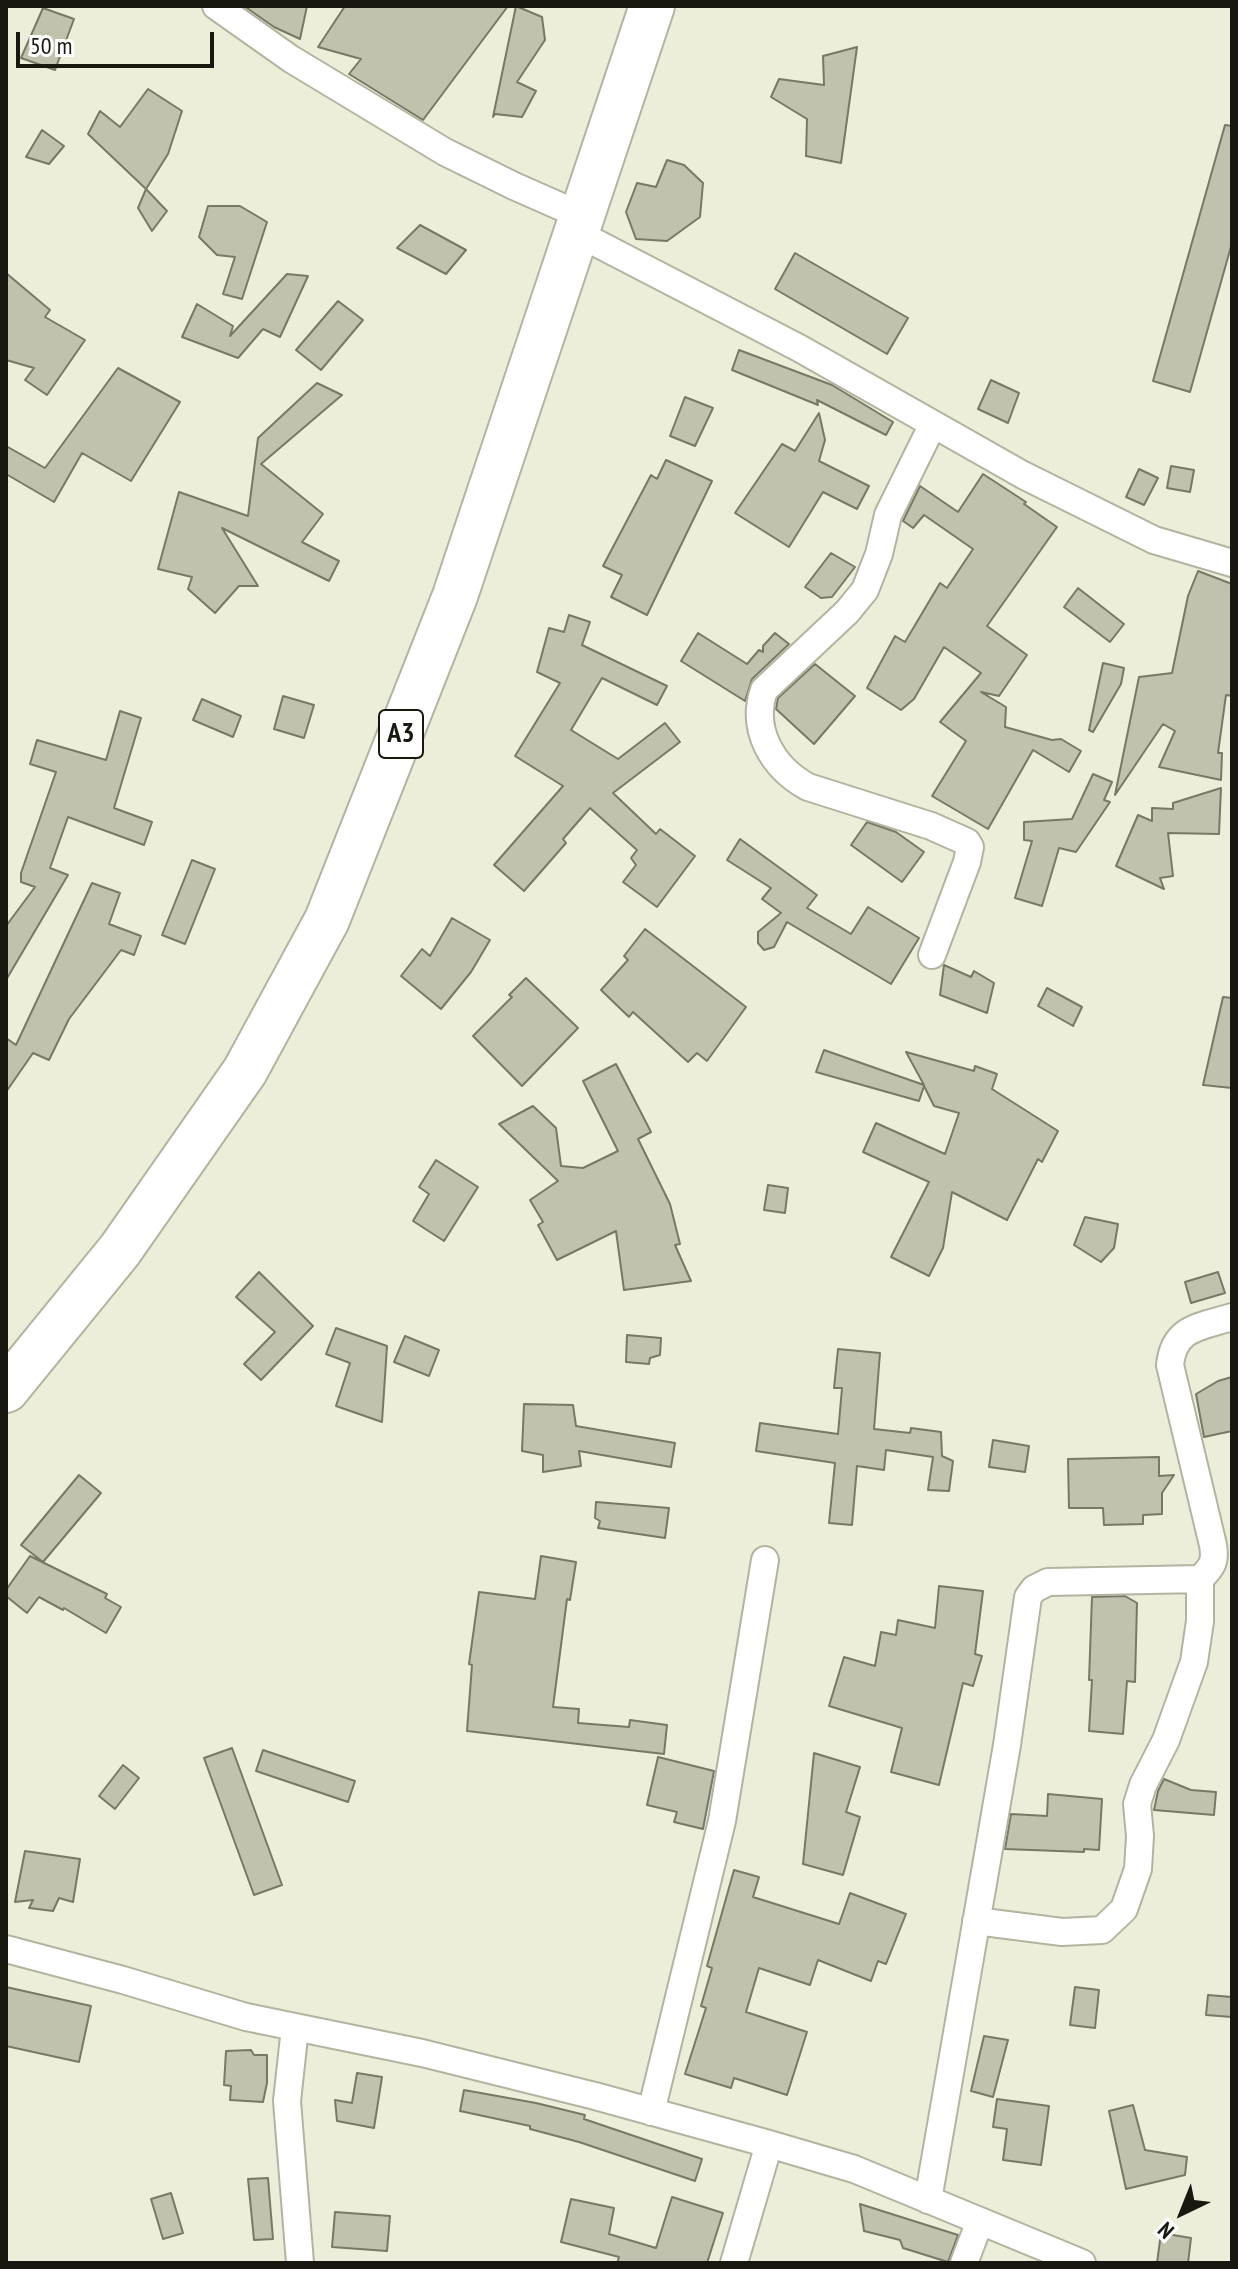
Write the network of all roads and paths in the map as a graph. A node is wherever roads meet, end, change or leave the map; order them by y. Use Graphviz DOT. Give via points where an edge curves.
graph roads {
  1 [pos="216,6"];
  2 [pos="652,6"];
  3 [pos="579,224"];
  4 [pos="933,424"];
  5 [pos="1232,563"];
  6 [pos="932,955"];
  7 [pos="1232,1317"];
  8 [pos="6,1390"];
  9 [pos="765,1560"];
  10 [pos="1200,1579"];
  11 [pos="976,1921"];
  12 [pos="6,1949"];
  13 [pos="295,2028"];
  14 [pos="651,2112"];
  15 [pos="769,2144"];
  16 [pos="928,2200"];
  17 [pos="980,2221"];
  18 [pos="300,2263"];
  19 [pos="734,2263"];
  20 [pos="964,2263"];
  21 [pos="1082,2263"];
  1 -- 3 [label="street" via="291,59 445,152"];
  2 -- 3 [label="highway, A3"];
  3 -- 4 [label="street"];
  3 -- 8 [label="highway, A3" via="455,596 327,920 245,1071 120,1250"];
  4 -- 5 [label="street" via="1154,540"];
  4 -- 6 [label="street" via="888,515 865,590 764,690 758,706 769,752 791,777 967,842 967,862"];
  7 -- 10 [label="street" via="1185,1332 1171,1354 1215,1559"];
  9 -- 14 [label="street" via="722,1821"];
  10 -- 11 [label="street" via="1194,1662 1137,1804 1138,1869 1124,1909 1102,1930 1062,1932"];
  10 -- 11 [label="street" via="1048,1582 1028,1597"];
  11 -- 16 [label="street"];
  12 -- 13 [label="street"];
  13 -- 14 [label="street" via="422,2053"];
  13 -- 18 [label="street" via="287,2101"];
  14 -- 15 [label="street"];
  15 -- 16 [label="street" via="854,2169"];
  15 -- 19 [label="street"];
  16 -- 17 [label="street"];
  17 -- 20 [label="street"];
  17 -- 21 [label="street"];
}
